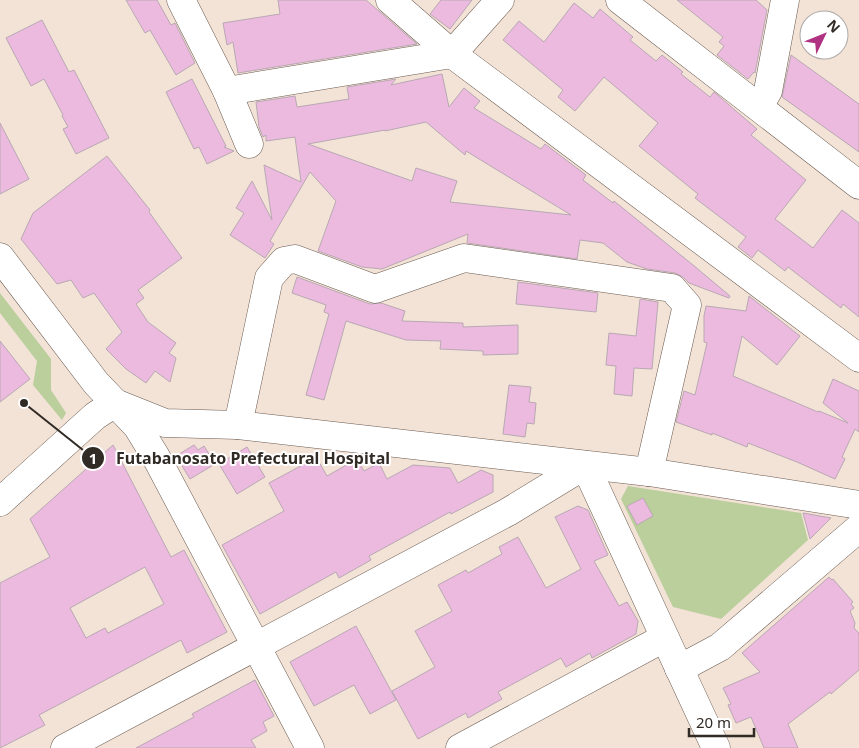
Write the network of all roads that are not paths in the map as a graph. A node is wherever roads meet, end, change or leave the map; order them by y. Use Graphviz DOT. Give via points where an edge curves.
graph roads {
  1 [pos="181,0"];
  2 [pos="390,0"];
  3 [pos="500,0"];
  4 [pos="620,0"];
  5 [pos="785,0"];
  6 [pos="452,54"];
  7 [pos="227,91"];
  8 [pos="759,107"];
  9 [pos="249,144"];
  10 [pos="859,185"];
  11 [pos="0,257"];
  12 [pos="859,358"];
  13 [pos="115,403"];
  14 [pos="238,425"];
  15 [pos="585,465"];
  16 [pos="649,472"];
  17 [pos="0,502"];
  18 [pos="859,505"];
  19 [pos="859,528"];
  20 [pos="664,638"];
  21 [pos="257,646"];
  22 [pos="679,669"];
  23 [pos="65,748"];
  24 [pos="310,748"];
  25 [pos="460,748"];
  26 [pos="716,748"];
  1 -- 7 [label="street"];
  2 -- 6 [label="street"];
  3 -- 6 [label="street"];
  4 -- 8 [label="street"];
  5 -- 8 [label="street" via="768,91"];
  6 -- 7 [label="street"];
  6 -- 12 [label="street"];
  7 -- 9 [label="street"];
  8 -- 10 [label="street"];
  11 -- 13 [label="street" via="96,383"];
  13 -- 14 [label="street" via="165,423"];
  13 -- 17 [label="street" via="96,416"];
  13 -- 21 [label="street" via="137,426 156,457"];
  14 -- 15 [label="street"];
  14 -- 16 [label="street" via="269,278 284,261 296,259 376,289 464,258 672,288 687,305"];
  15 -- 16 [label="street"];
  15 -- 20 [label="street"];
  15 -- 21 [label="street" via="508,512"];
  16 -- 18 [label="street"];
  19 -- 22 [label="street" via="720,647"];
  20 -- 22 [label="street"];
  20 -- 25 [label="street"];
  21 -- 23 [label="street"];
  21 -- 24 [label="street"];
  22 -- 26 [label="street"];
}
